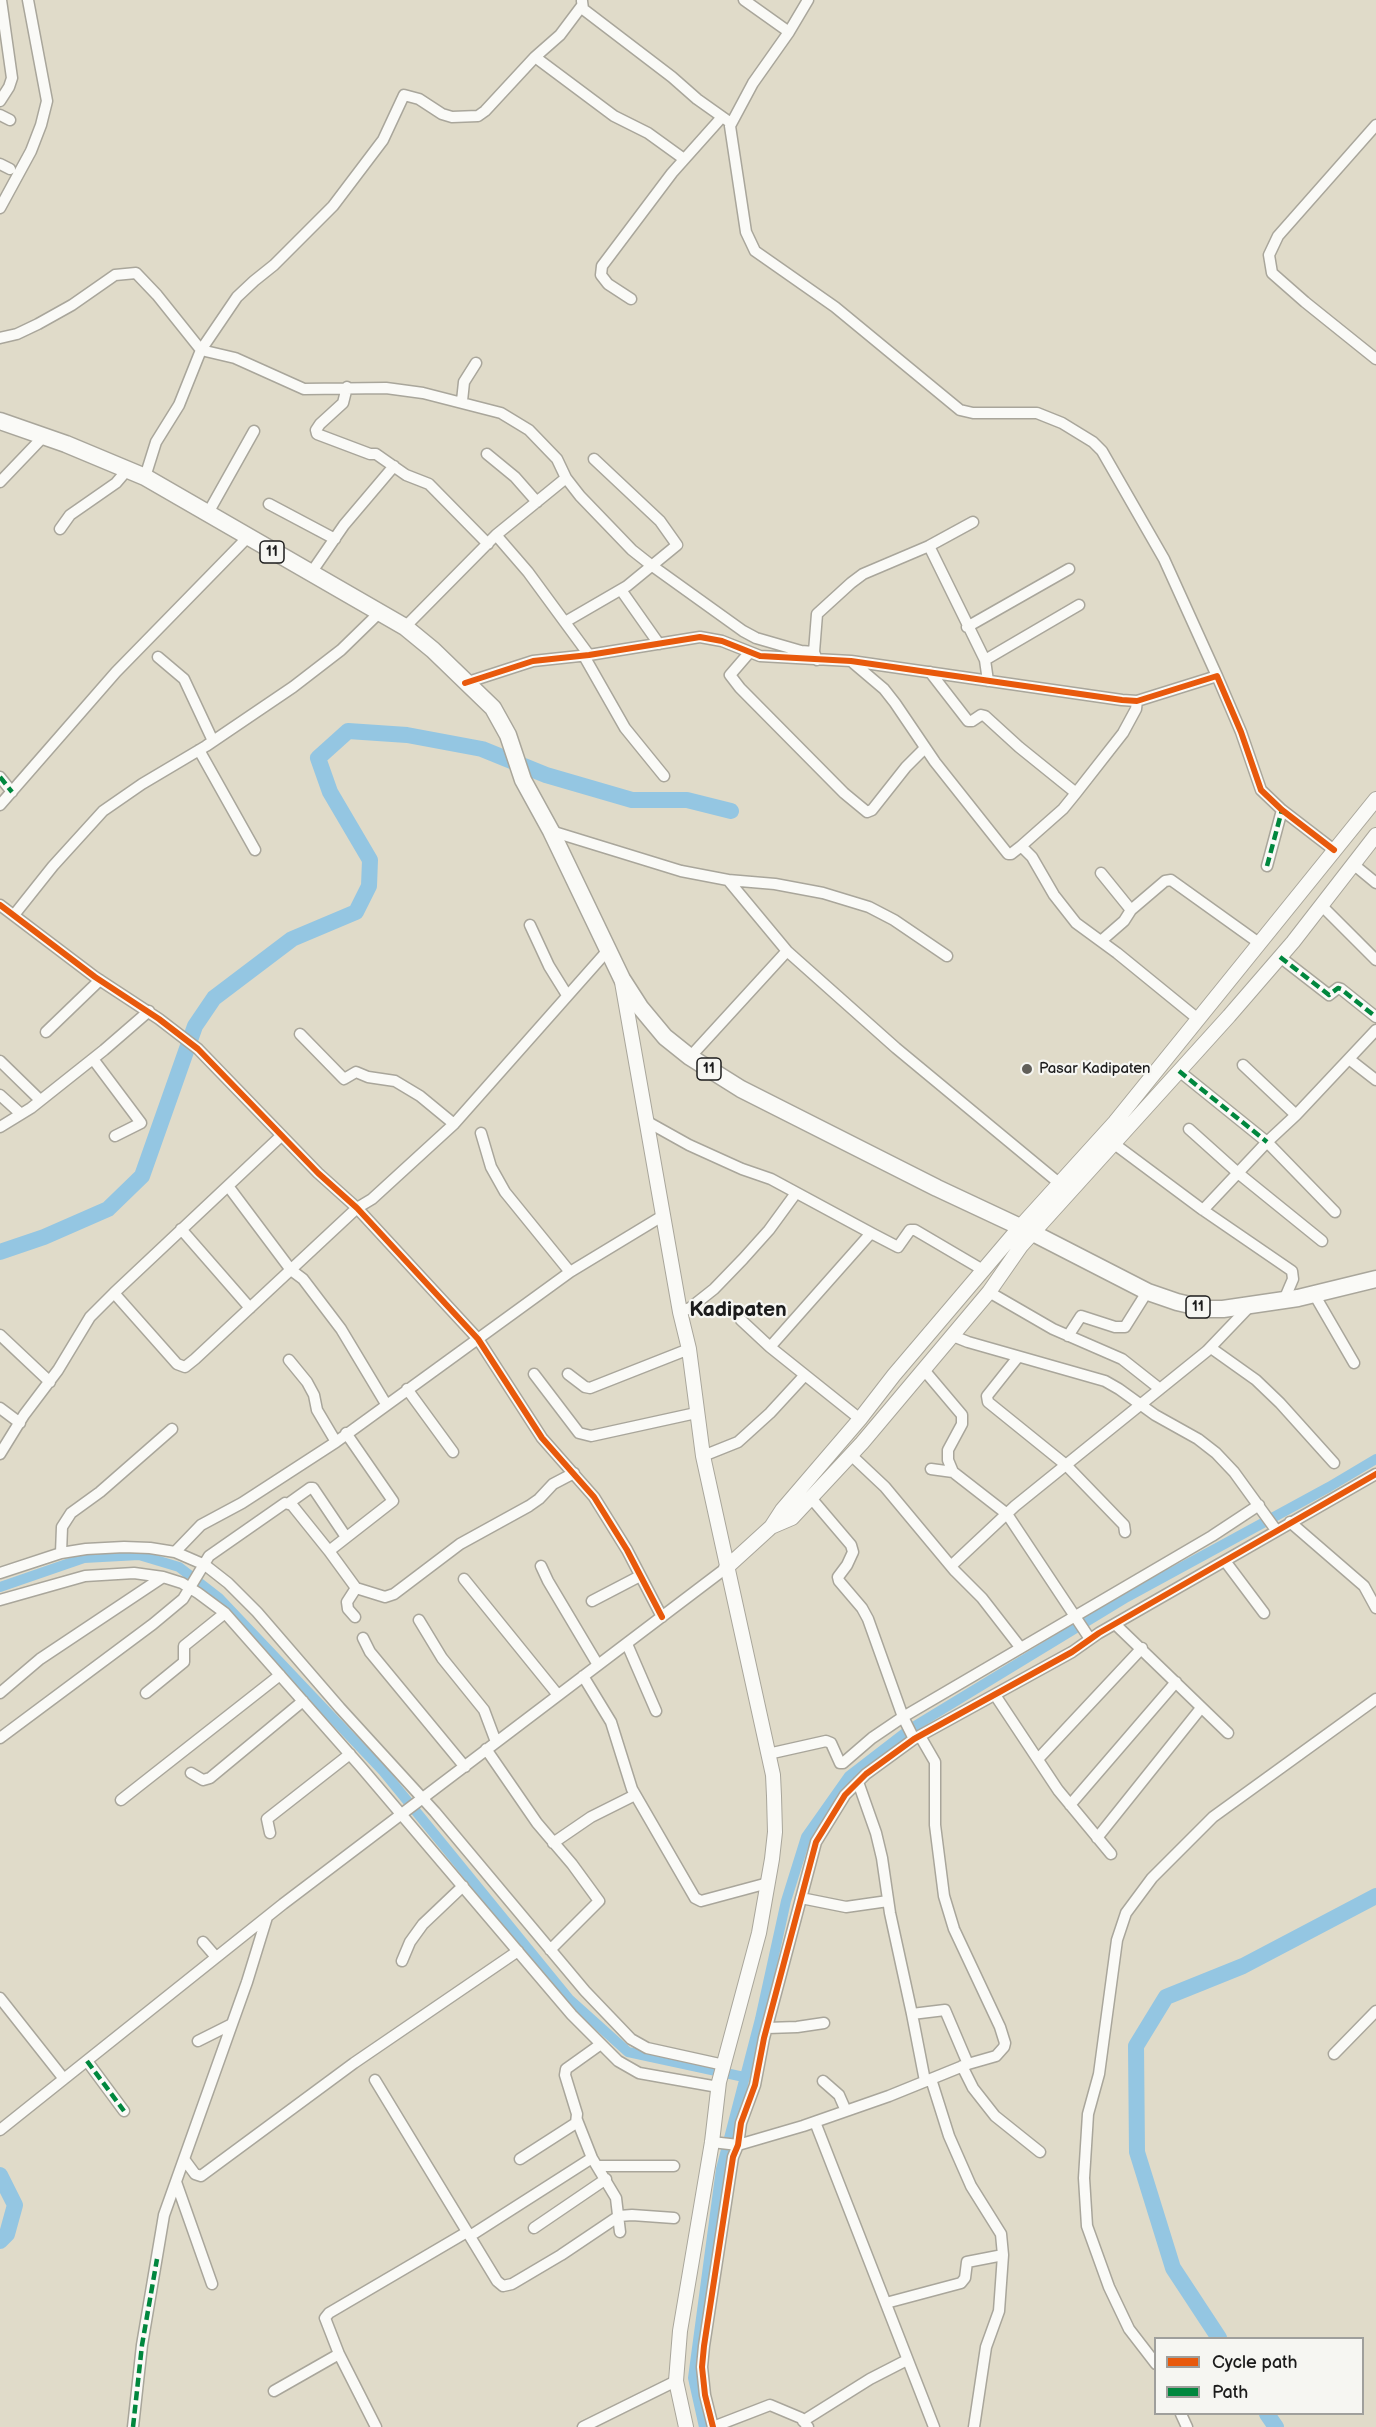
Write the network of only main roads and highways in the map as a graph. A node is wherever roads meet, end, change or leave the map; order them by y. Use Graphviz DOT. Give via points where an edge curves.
graph roads {
  1 [pos="0,421"];
  2 [pos="1376,799"];
  3 [pos="1376,835"];
  4 [pos="1325,862"];
  5 [pos="1343,877"];
  6 [pos="1273,925"];
  7 [pos="1293,942"];
  8 [pos="622,979"];
  9 [pos="1026,1230"];
  10 [pos="1376,1279"];
  11 [pos="771,1527"];
  12 [pos="726,1568"];
  13 [pos="686,2427"];
  1 -- 8 [label="highway, 11" via="145,477 405,627 433,650 493,708 508,735 523,780"];
  2 -- 4 [label="main road"];
  3 -- 5 [label="main road"];
  4 -- 5 [label="main road"];
  4 -- 6 [label="main road"];
  5 -- 7 [label="main road"];
  6 -- 7 [label="main road"];
  6 -- 9 [label="main road" via="1115,1122 1059,1183"];
  7 -- 9 [label="main road" via="1113,1143"];
  8 -- 9 [label="highway, 11" via="665,1037 741,1089"];
  8 -- 12 [label="main road" via="689,1349 703,1456"];
  9 -- 10 [label="highway, 11" via="1147,1292 1207,1309 1284,1300"];
  9 -- 11 [label="main road" via="984,1270"];
  9 -- 11 [label="main road" via="989,1292 924,1370 792,1518"];
  11 -- 12 [label="main road"];
  12 -- 13 [label="main road" via="773,1775 775,1832 759,1933 719,2084 716,2142 680,2331 675,2381"];
}
